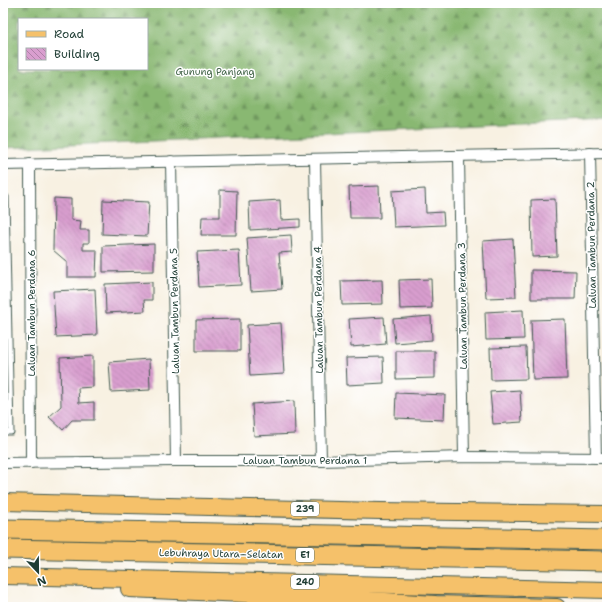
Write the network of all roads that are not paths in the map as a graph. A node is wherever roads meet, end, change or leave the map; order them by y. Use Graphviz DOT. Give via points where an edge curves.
graph roads {
  1 [pos="590,153"];
  2 [pos="607,153"];
  3 [pos="459,156"];
  4 [pos="315,159"];
  5 [pos="171,161"];
  6 [pos="30,164"];
  7 [pos="3,165"];
  8 [pos="3,198"];
  9 [pos="6,318"];
  10 [pos="3,432"];
  11 [pos="464,457"];
  12 [pos="596,458"];
  13 [pos="607,458"];
  14 [pos="176,460"];
  15 [pos="321,461"];
  16 [pos="3,463"];
  17 [pos="31,463"];
  18 [pos="3,502"];
  19 [pos="607,514"];
  20 [pos="3,529"];
  21 [pos="607,540"];
  22 [pos="3,549"];
  23 [pos="607,561"];
  24 [pos="3,576"];
  25 [pos="66,577"];
  26 [pos="607,590"];
  27 [pos="557,607"];
  1 -- 2 [label="street"];
  1 -- 3 [label="street"];
  1 -- 12 [label="street, Laluan Tambun Perdana 2"];
  3 -- 4 [label="street"];
  3 -- 11 [label="street, Laluan Tambun Perdana 3"];
  4 -- 5 [label="street"];
  4 -- 15 [label="street, Laluan Tambun Perdana 4"];
  5 -- 6 [label="street"];
  5 -- 14 [label="street, Laluan Tambun Perdana 5"];
  6 -- 7 [label="street"];
  6 -- 17 [label="street, Laluan Tambun Perdana 6"];
  8 -- 9 [label="lane" via="6,198"];
  9 -- 10 [label="lane" via="11,432"];
  11 -- 12 [label="street, Laluan Tambun Perdana 1"];
  11 -- 15 [label="street, Laluan Tambun Perdana 1"];
  12 -- 13 [label="street, Laluan Tambun Perdana 1"];
  14 -- 15 [label="street, Laluan Tambun Perdana 1"];
  14 -- 17 [label="street, Laluan Tambun Perdana 1"];
  16 -- 17 [label="street, Laluan Tambun Perdana 1"];
  18 -- 19 [label="main road, 239"];
  20 -- 21 [label="highway, Lebuhraya Utara–Selatan / E1"];
  22 -- 23 [label="highway, Lebuhraya Utara–Selatan / E1"];
  24 -- 25 [label="main road, 240"];
  25 -- 26 [label="main road, 240"];
  25 -- 27 [label="main road" via="106,588 436,604"];
}
